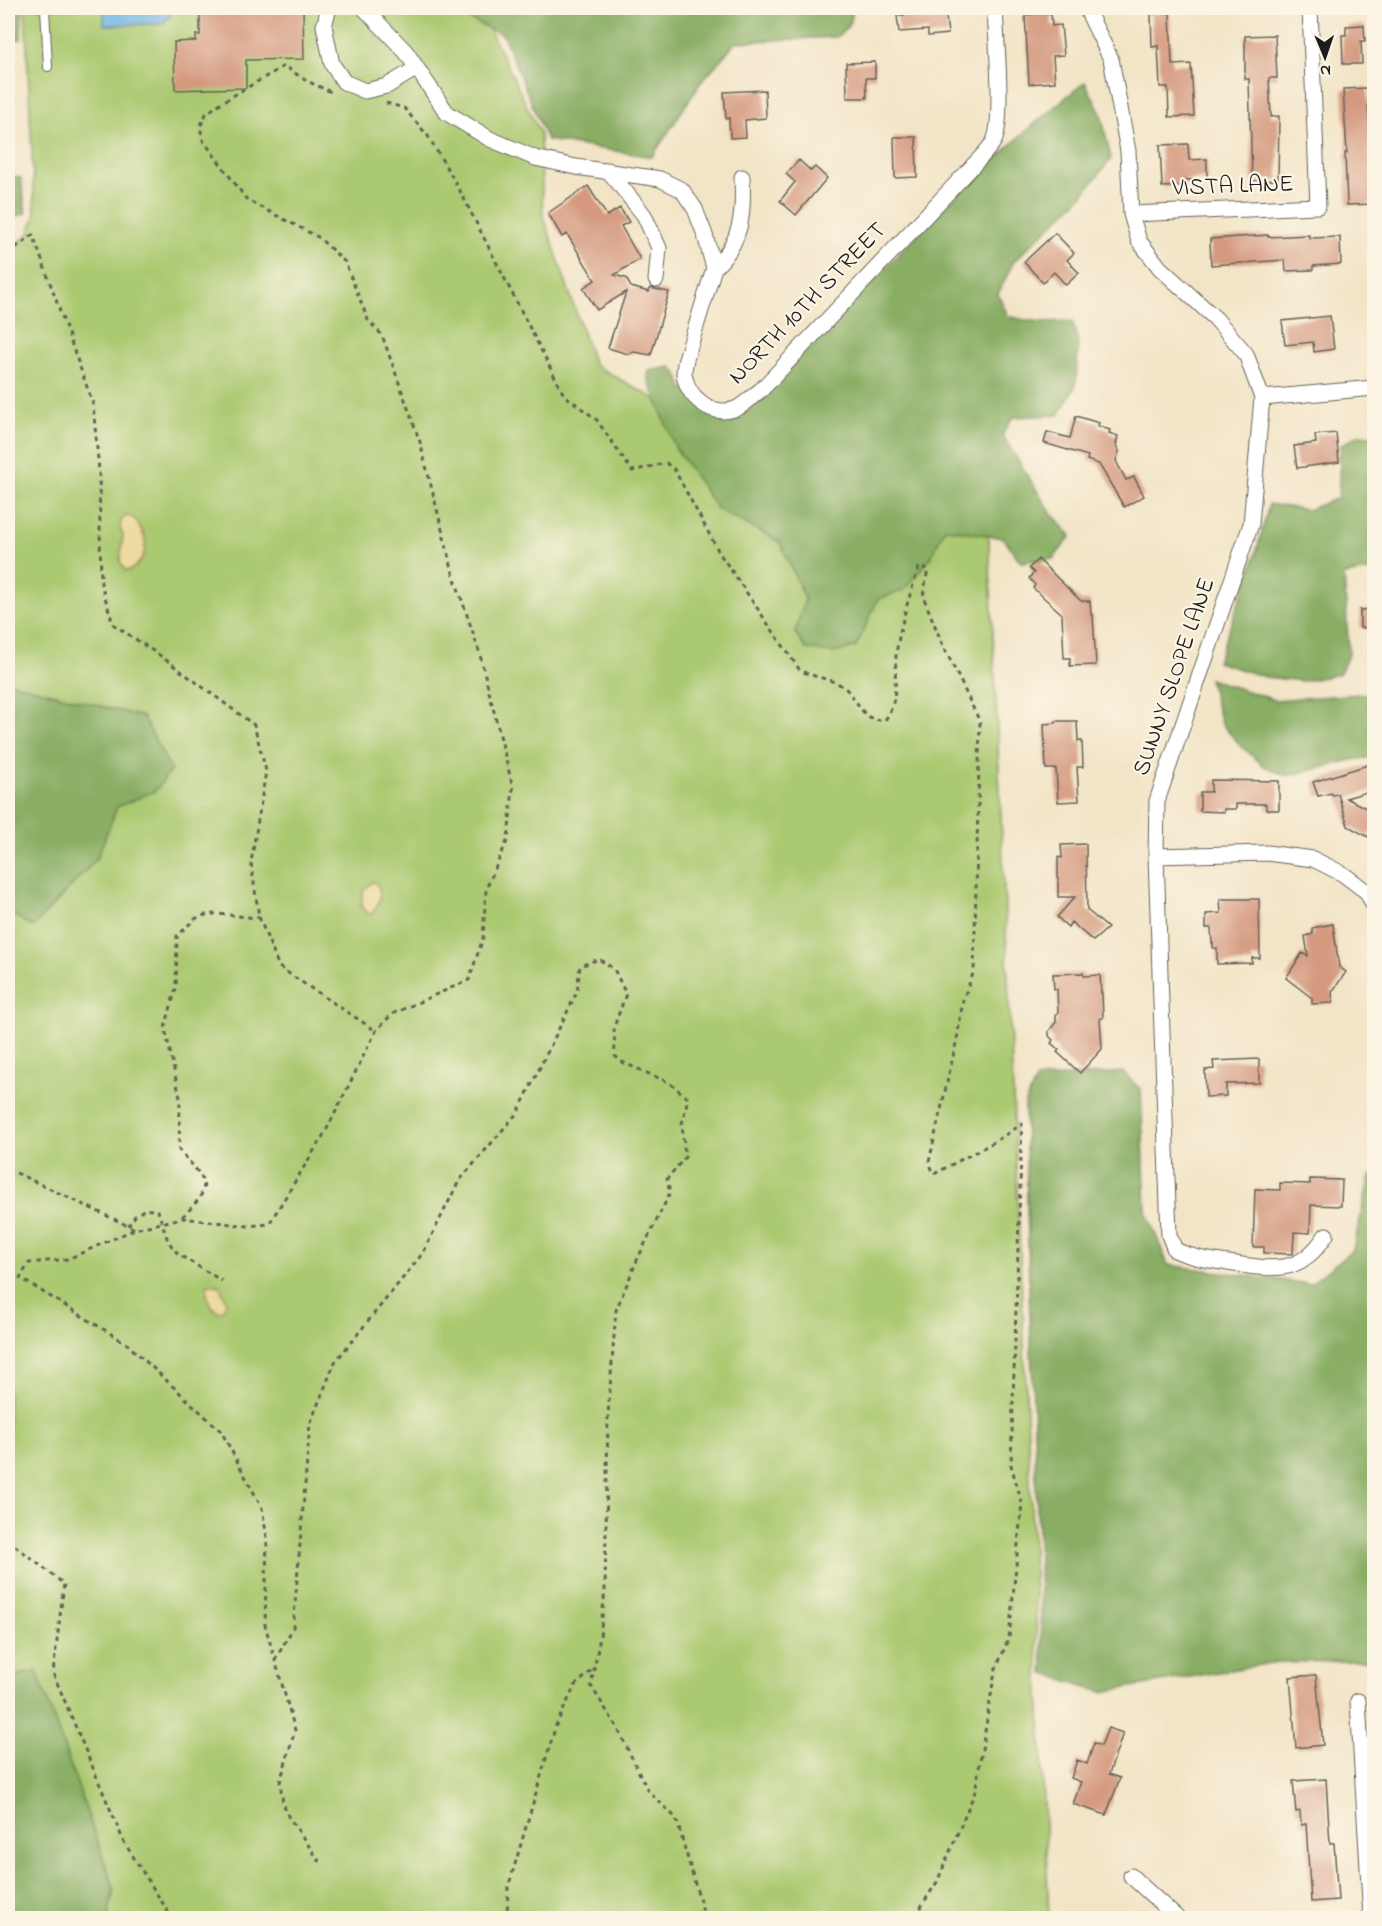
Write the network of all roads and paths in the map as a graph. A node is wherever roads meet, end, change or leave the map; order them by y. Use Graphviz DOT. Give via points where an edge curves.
graph roads {
  1 [pos="45,8"];
  2 [pos="329,8"];
  3 [pos="364,8"];
  4 [pos="995,8"];
  5 [pos="1086,8"];
  6 [pos="1310,8"];
  7 [pos="48,67"];
  8 [pos="417,68"];
  9 [pos="341,95"];
  10 [pos="385,103"];
  11 [pos="608,170"];
  12 [pos="742,177"];
  13 [pos="1131,214"];
  14 [pos="8,253"];
  15 [pos="714,268"];
  16 [pos="656,280"];
  17 [pos="1374,388"];
  18 [pos="1262,398"];
  19 [pos="1156,856"];
  20 [pos="1374,906"];
  21 [pos="259,917"];
  22 [pos="376,1032"];
  23 [pos="8,1169"];
  24 [pos="182,1218"];
  25 [pos="163,1222"];
  26 [pos="128,1226"];
  27 [pos="135,1229"];
  28 [pos="1326,1235"];
  29 [pos="222,1281"];
  30 [pos="8,1540"];
  31 [pos="275,1660"];
  32 [pos="594,1668"];
  33 [pos="1358,1701"];
  34 [pos="320,1862"];
  35 [pos="1131,1876"];
  36 [pos="172,1918"];
  37 [pos="507,1918"];
  38 [pos="705,1918"];
  39 [pos="918,1918"];
  40 [pos="1177,1918"];
  41 [pos="1371,1918"];
  1 -- 7 [label="lane"];
  2 -- 8 [label="street" via="324,26 332,64 344,82 365,91 387,86"];
  3 -- 8 [label="street"];
  4 -- 15 [label="street, NORTH 10TH STREET" via="998,120 994,141 761,390 735,409 704,406 684,374"];
  5 -- 13 [label="street, SUNNY SLOPE LANE" via="1111,59 1128,151"];
  6 -- 13 [label="street, VISTA LANE" via="1318,206"];
  8 -- 11 [label="street" via="447,113 490,139 535,158"];
  9 -- 22 [label="path" via="330,93 284,66 206,114 200,127 203,140 247,200 318,237 345,262 368,320 382,335 420,442 513,788 508,839 486,889 483,938 469,980 392,1014"];
  10 -- 39 [label="path" via="404,108 428,136 564,394 596,419 632,471 666,463 674,469 720,554 799,669 845,688 866,716 885,720 892,710 904,609 919,567 928,568 923,596 980,722 974,971 963,1000 929,1162 934,1174 1022,1124 1011,1465 1022,1503 1008,1638 995,1671 975,1792"];
  11 -- 15 [label="street" via="660,179 682,190 705,235"];
  11 -- 16 [label="street" via="644,215 659,248"];
  12 -- 15 [label="street" via="743,207 736,239"];
  13 -- 18 [label="street, SUNNY SLOPE LANE" via="1139,241 1160,268 1216,319 1245,354"];
  14 -- 21 [label="path" via="33,235 93,404 99,471 101,584 113,624 254,725 266,771 251,863"];
  17 -- 18 [label="street"];
  18 -- 19 [label="street, SUNNY SLOPE LANE" via="1251,524 1157,801"];
  19 -- 20 [label="street" via="1267,853 1313,859 1367,892"];
  19 -- 28 [label="street, SUNNY SLOPE LANE" via="1169,1235 1175,1250 1190,1257 1282,1268 1296,1264 1316,1250"];
  21 -- 22 [label="path" via="279,967"];
  21 -- 24 [label="path" via="210,914 196,919 177,936 176,988 165,1028 180,1098 179,1150 203,1179 204,1188 202,1198"];
  22 -- 24 [label="path" via="326,1131 269,1224 248,1226"];
  23 -- 26 [label="path"];
  24 -- 25 [label="path"];
  25 -- 26 [label="path" via="158,1211 145,1209"];
  25 -- 27 [label="path"];
  25 -- 29 [label="path" via="168,1240 178,1254"];
  26 -- 27 [label="path"];
  27 -- 31 [label="path" via="68,1259 29,1263 20,1278 126,1343 221,1431 262,1508 267,1538 265,1625"];
  30 -- 36 [label="path" via="64,1584 53,1673 124,1842"];
  31 -- 32 [label="path" via="293,1628 310,1424 335,1362 423,1253 459,1181 518,1112 577,992 580,966 599,959 614,969 626,994 614,1027 615,1056 668,1082 688,1098 682,1124 685,1157 667,1179 670,1193 616,1310 608,1415 605,1590"];
  31 -- 34 [label="path" via="295,1730 280,1782 283,1803"];
  32 -- 37 [label="path" via="575,1686 556,1725 508,1888"];
  32 -- 38 [label="path" via="591,1686 617,1727 648,1791 676,1818"];
  33 -- 41 [label="street"];
  35 -- 40 [label="street"];
}
